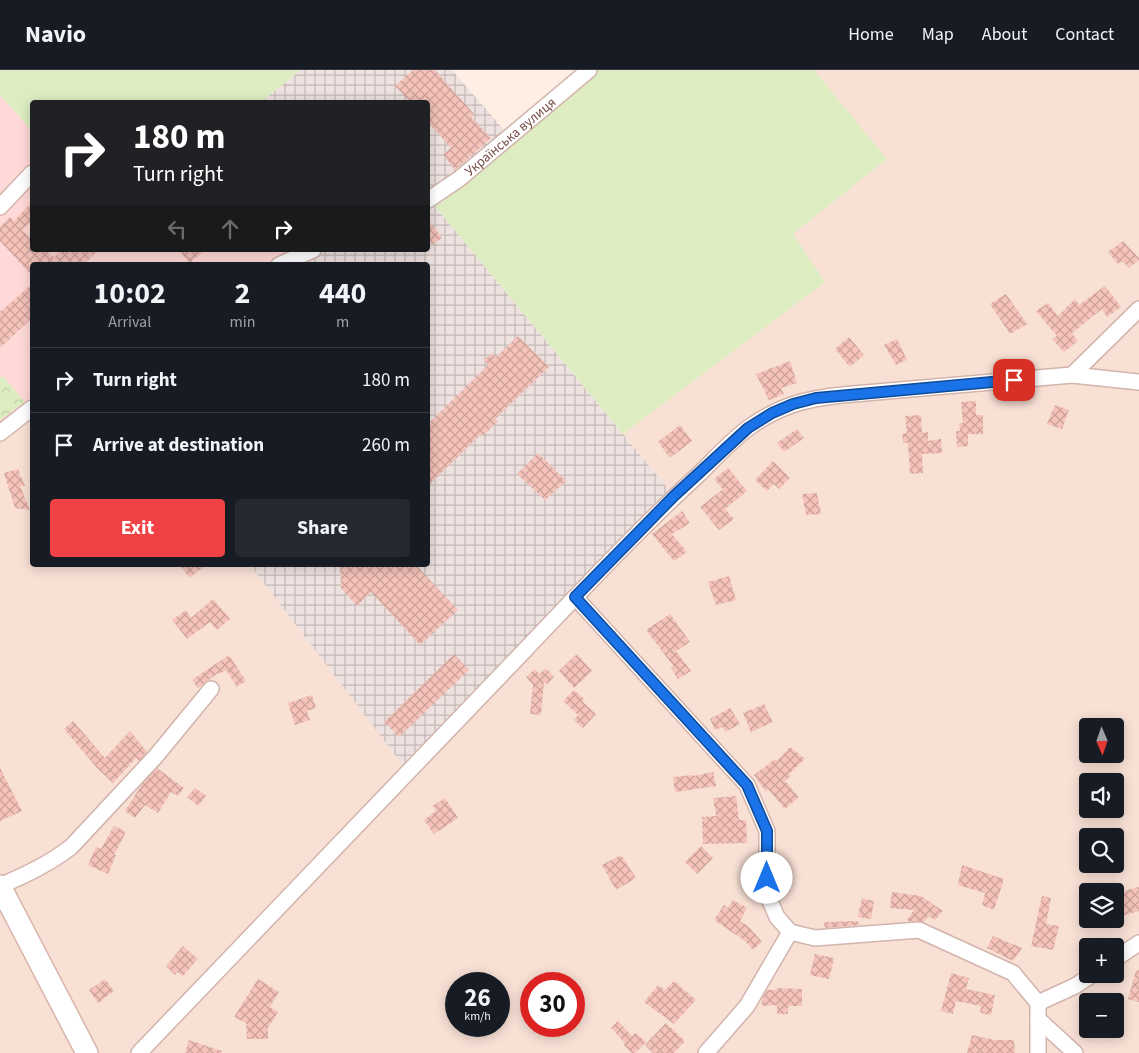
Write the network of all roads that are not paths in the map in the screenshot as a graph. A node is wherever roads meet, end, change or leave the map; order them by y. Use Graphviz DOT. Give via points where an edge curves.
graph roads {
  1 [pos="588,70"];
  2 [pos="30,175"];
  3 [pos="430,199"];
  4 [pos="0,207"];
  5 [pos="309,252"];
  6 [pos="286,262"];
  7 [pos="1139,309"];
  8 [pos="1072,374"];
  9 [pos="1139,382"];
  10 [pos="30,410"];
  11 [pos="0,432"];
  12 [pos="575,597"];
  13 [pos="211,689"];
  14 [pos="0,886"];
  15 [pos="790,932"];
  16 [pos="1139,943"];
  17 [pos="1124,953"];
  18 [pos="1080,983"];
  19 [pos="1038,1003"];
  20 [pos="1038,1019"];
  21 [pos="88,1053"];
  22 [pos="138,1053"];
  23 [pos="706,1053"];
  24 [pos="1038,1053"];
  25 [pos="1075,1053"];
  1 -- 3 [label="street, Українська вулиця" via="459,180"];
  2 -- 4 [label="street"];
  5 -- 6 [label="street"];
  7 -- 8 [label="street"];
  8 -- 9 [label="street"];
  8 -- 12 [label="street" via="842,394 816,398 772,413 748,428 674,496"];
  10 -- 11 [label="street"];
  12 -- 15 [label="street" via="747,785 767,831 767,894 777,917"];
  12 -- 22 [label="street"];
  13 -- 14 [label="street" via="156,756 71,847 39,869"];
  14 -- 21 [label="street"];
  15 -- 19 [label="street" via="815,938 919,930 1013,974"];
  15 -- 23 [label="street" via="747,1006"];
  16 -- 17 [label="street"];
  18 -- 19 [label="street"];
  19 -- 20 [label="street"];
  20 -- 24 [label="street"];
  20 -- 25 [label="street"];
}
